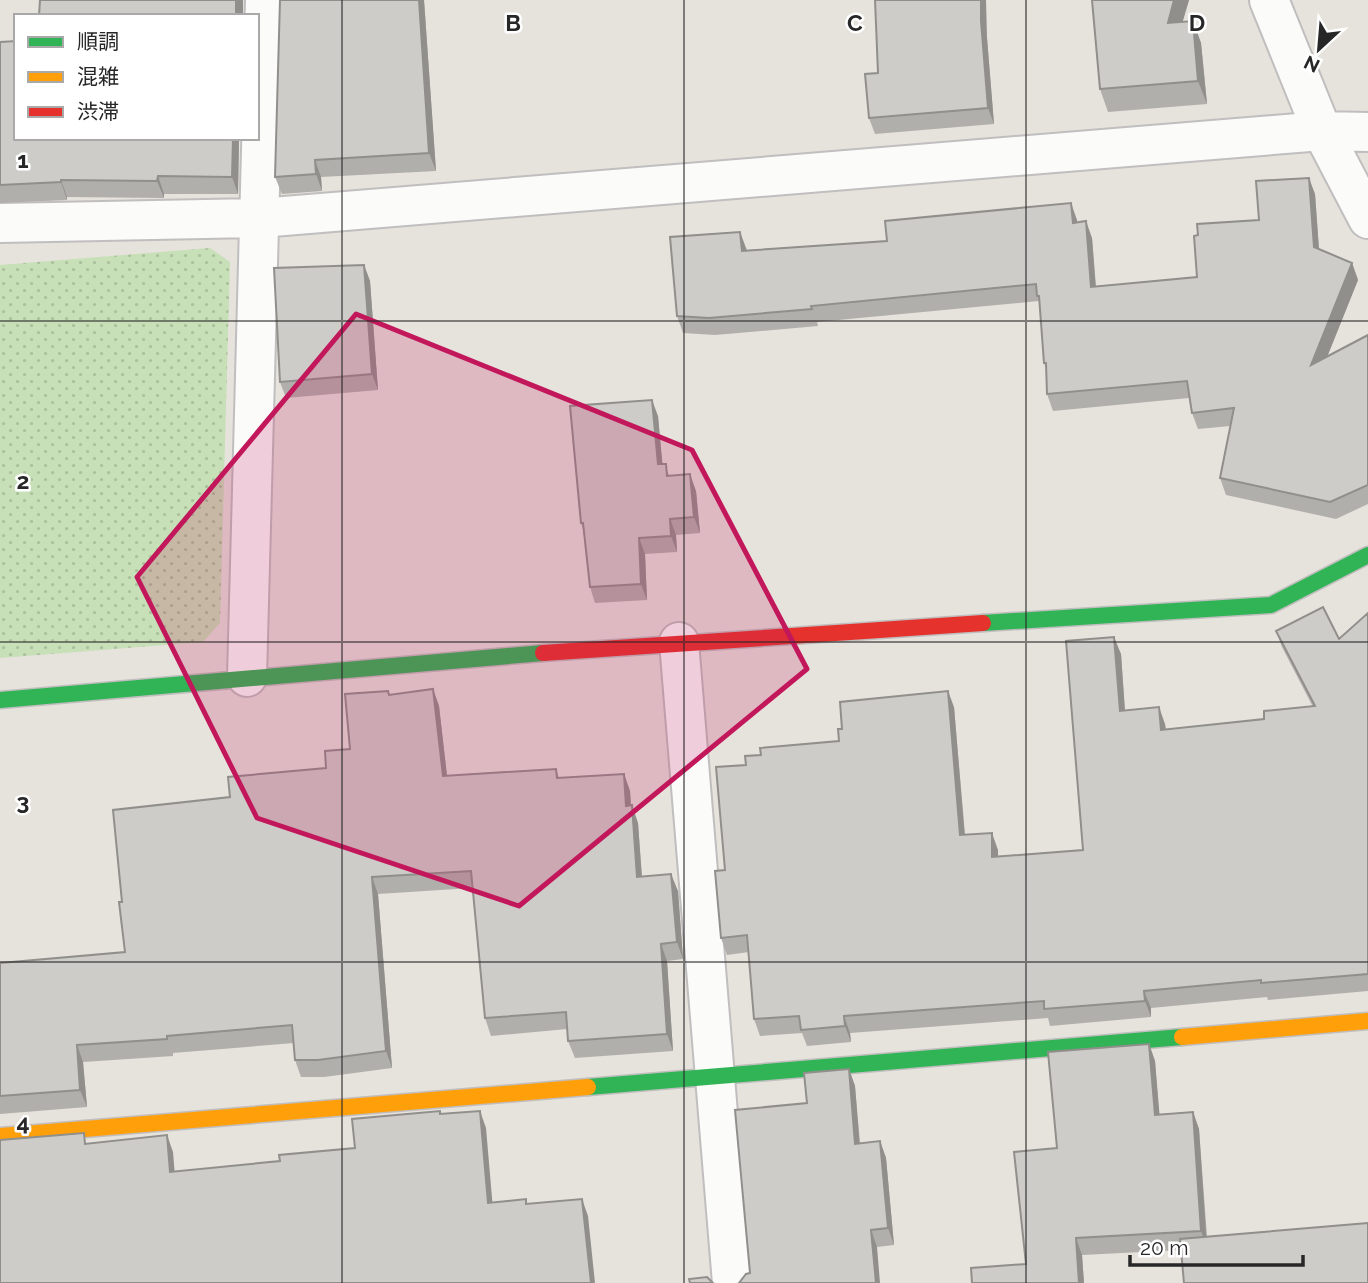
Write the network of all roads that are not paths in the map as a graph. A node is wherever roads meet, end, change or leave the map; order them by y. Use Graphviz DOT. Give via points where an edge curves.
graph roads {
  1 [pos="265,0"];
  2 [pos="1269,0"];
  3 [pos="1322,131"];
  4 [pos="1368,132"];
  5 [pos="260,218"];
  6 [pos="1368,219"];
  7 [pos="0,223"];
  8 [pos="1368,555"];
  9 [pos="679,642"];
  10 [pos="247,677"];
  11 [pos="0,700"];
  12 [pos="1368,1021"];
  13 [pos="716,1075"];
  14 [pos="0,1136"];
  15 [pos="732,1283"];
  1 -- 5 [label="street"];
  2 -- 3 [label="street"];
  3 -- 4 [label="street"];
  3 -- 5 [label="street"];
  3 -- 6 [label="street"];
  5 -- 7 [label="street"];
  5 -- 10 [label="street"];
  8 -- 9 [label="street" via="1271,605"];
  9 -- 10 [label="street"];
  9 -- 13 [label="street"];
  10 -- 11 [label="street"];
  12 -- 13 [label="street"];
  13 -- 14 [label="street"];
  13 -- 15 [label="street"];
}
